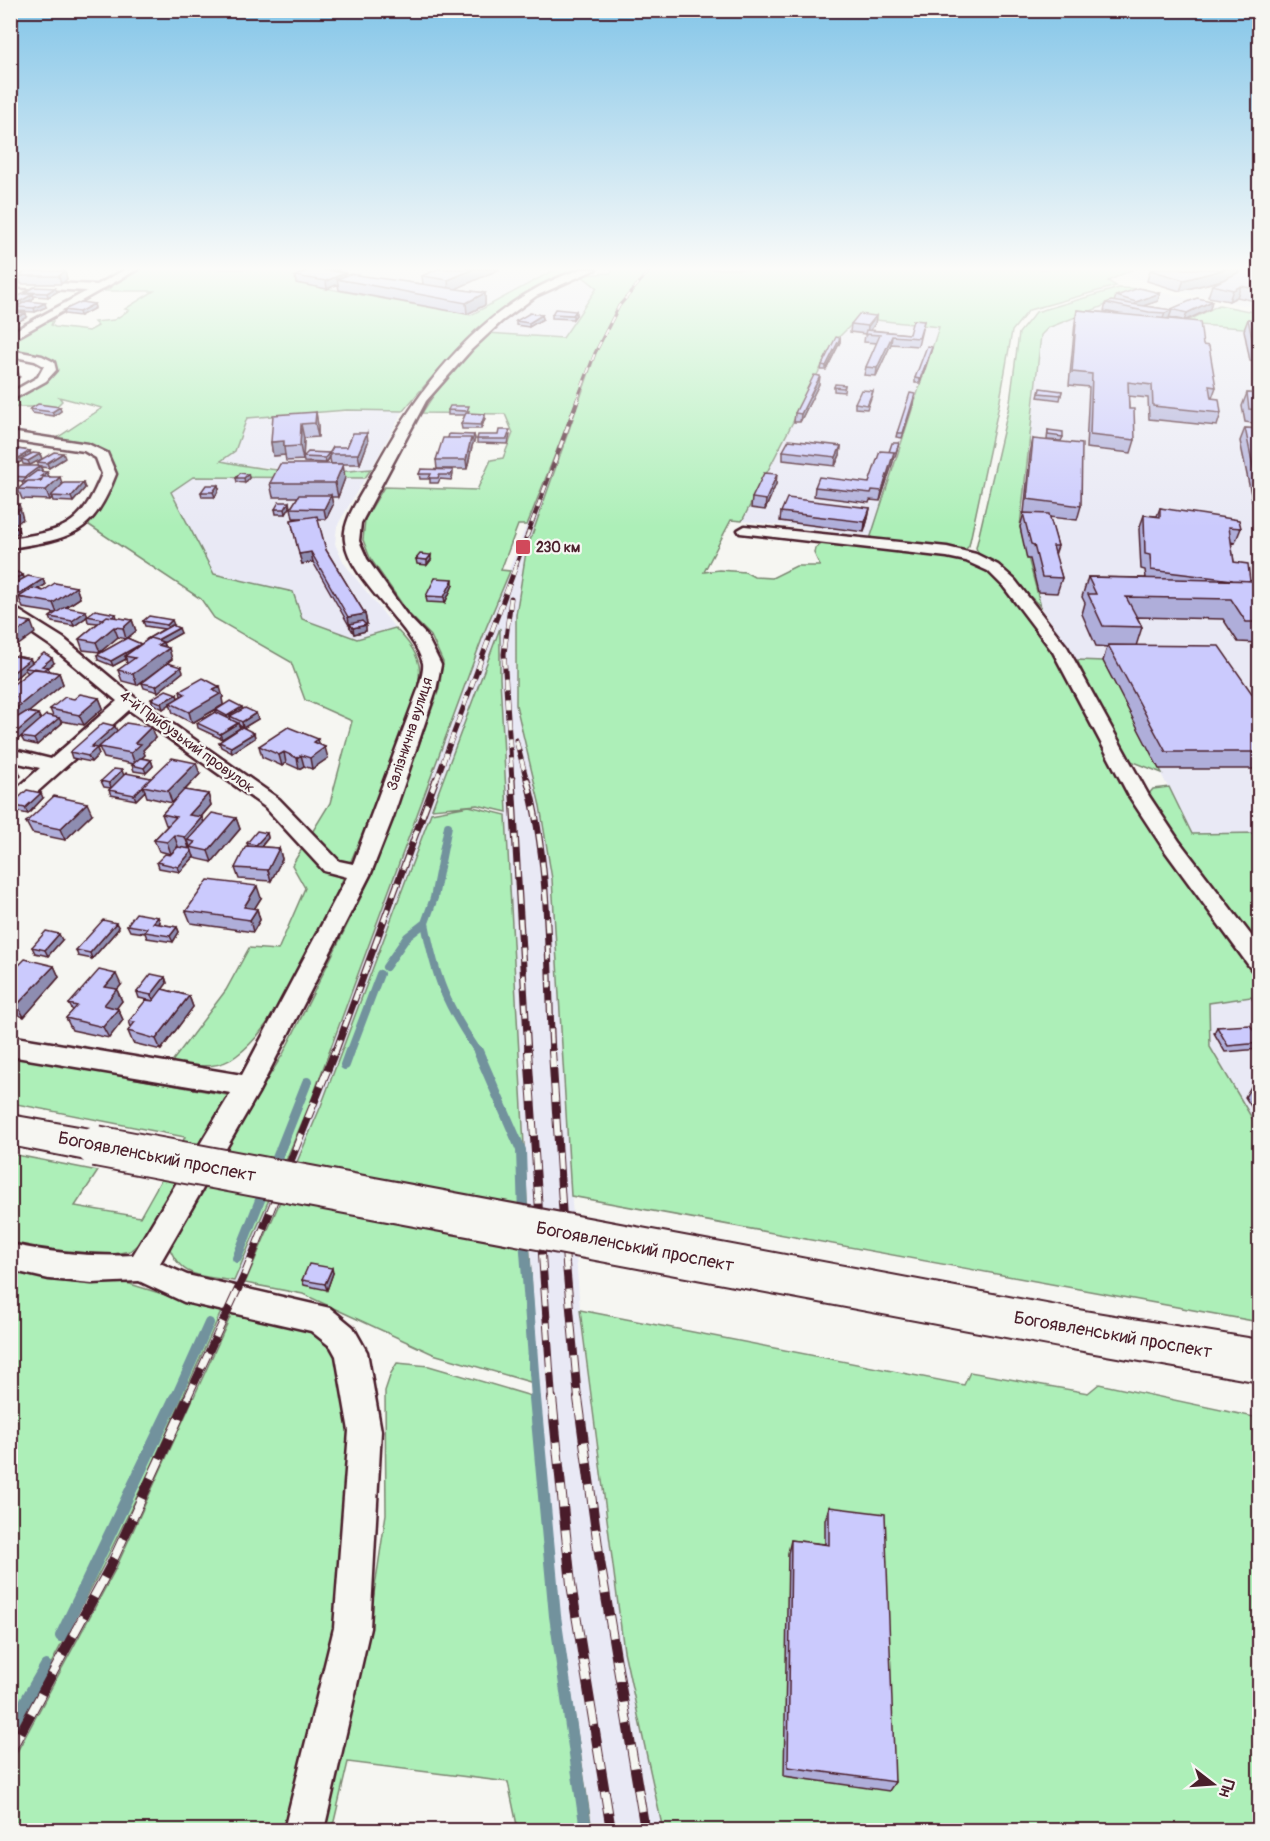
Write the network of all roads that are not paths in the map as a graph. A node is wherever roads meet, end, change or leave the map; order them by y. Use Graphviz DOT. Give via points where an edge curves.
graph roads {
  1 [pos="19,355"];
  2 [pos="461,355"];
  3 [pos="10,398"];
  4 [pos="10,436"];
  5 [pos="745,530"];
  6 [pos="10,544"];
  7 [pos="10,610"];
  8 [pos="128,701"];
  9 [pos="10,755"];
  10 [pos="54,765"];
  11 [pos="10,806"];
  12 [pos="360,873"];
  13 [pos="1260,964"];
  14 [pos="10,1046"];
  15 [pos="249,1086"];
  16 [pos="10,1130"];
  17 [pos="10,1257"];
  18 [pos="141,1268"];
  19 [pos="1260,1360"];
  20 [pos="304,1830"];
  1 -- 3 [label="street" via="44,360 50,364 50,370"];
  2 -- 12 [label="street, Залізнична вулиця" via="420,402 354,523 352,541 358,559 420,639 432,665 427,690"];
  4 -- 6 [label="street" via="88,448 102,456 109,474 93,513 77,528"];
  5 -- 13 [label="street" via="947,552 971,557 993,568 1061,651 1140,796 1172,846"];
  7 -- 8 [label="street, 4-й Прибузький провулок" via="57,642"];
  8 -- 10 [label="street"];
  8 -- 12 [label="street, 4-й Прибузький провулок" via="272,803 332,866"];
  9 -- 10 [label="street"];
  10 -- 11 [label="street"];
  12 -- 15 [label="street, Залізнична вулиця"];
  14 -- 15 [label="street"];
  15 -- 18 [label="street, Залізнична вулиця"];
  16 -- 19 [label="main road, Богоявленський проспект, bridge" via="1066,1328"];
  17 -- 18 [label="street" via="92,1270"];
  18 -- 20 [label="street" via="184,1288 319,1318 342,1337 351,1352 365,1431 351,1628"];
}
